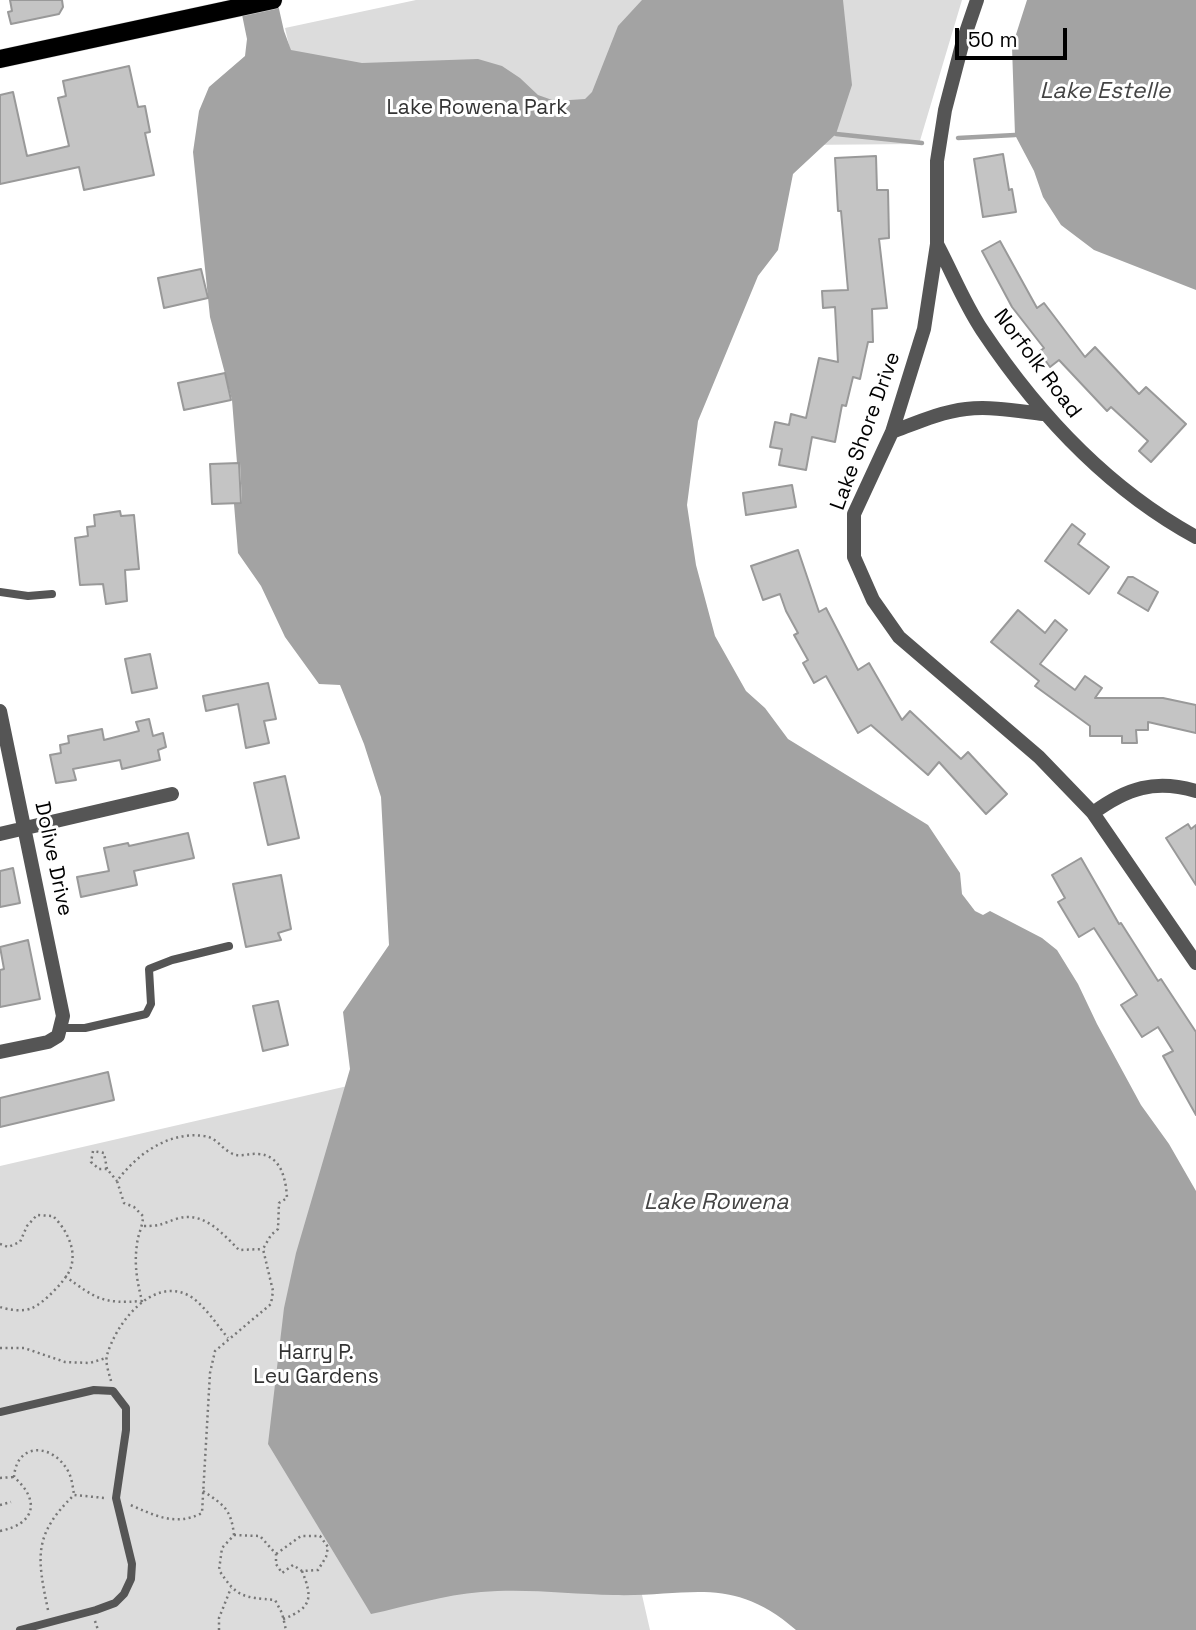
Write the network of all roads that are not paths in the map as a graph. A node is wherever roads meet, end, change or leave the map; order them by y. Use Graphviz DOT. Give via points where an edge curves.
graph roads {
  1 [pos="273,0"];
  2 [pos="977,0"];
  3 [pos="0,59"];
  4 [pos="937,244"];
  5 [pos="1043,414"];
  6 [pos="892,432"];
  7 [pos="1196,537"];
  8 [pos="0,592"];
  9 [pos="52,594"];
  10 [pos="0,711"];
  11 [pos="1196,791"];
  12 [pos="172,794"];
  13 [pos="1093,813"];
  14 [pos="26,828"];
  15 [pos="0,834"];
  16 [pos="229,946"];
  17 [pos="1196,963"];
  18 [pos="62,1022"];
  19 [pos="0,1052"];
  20 [pos="0,1412"];
  21 [pos="20,1630"];
  1 -- 3 [label="main road"];
  2 -- 4 [label="street, Lake Shore Drive" via="945,110 937,161"];
  4 -- 5 [label="street, Norfolk Road" via="981,328"];
  4 -- 6 [label="street, Lake Shore Drive" via="924,329"];
  5 -- 6 [label="street" via="967,409 935,415"];
  5 -- 7 [label="street, Norfolk Road" via="1093,466"];
  6 -- 13 [label="street, Lake Shore Drive" via="854,514 854,556 873,600 899,637 1039,757"];
  8 -- 9 [label="lane"];
  10 -- 14 [label="street, Dolive Drive"];
  11 -- 13 [label="street" via="1172,784 1137,789"];
  12 -- 14 [label="street"];
  13 -- 17 [label="street, Lake Shore Drive"];
  14 -- 15 [label="street"];
  14 -- 18 [label="street, Dolive Drive"];
  16 -- 18 [label="lane" via="149,970 151,1004 146,1014 85,1028"];
  18 -- 19 [label="street" via="58,1036 48,1042"];
  20 -- 21 [label="lane" via="94,1391 113,1391 126,1408 116,1498 132,1564 124,1594 96,1610"];
}
